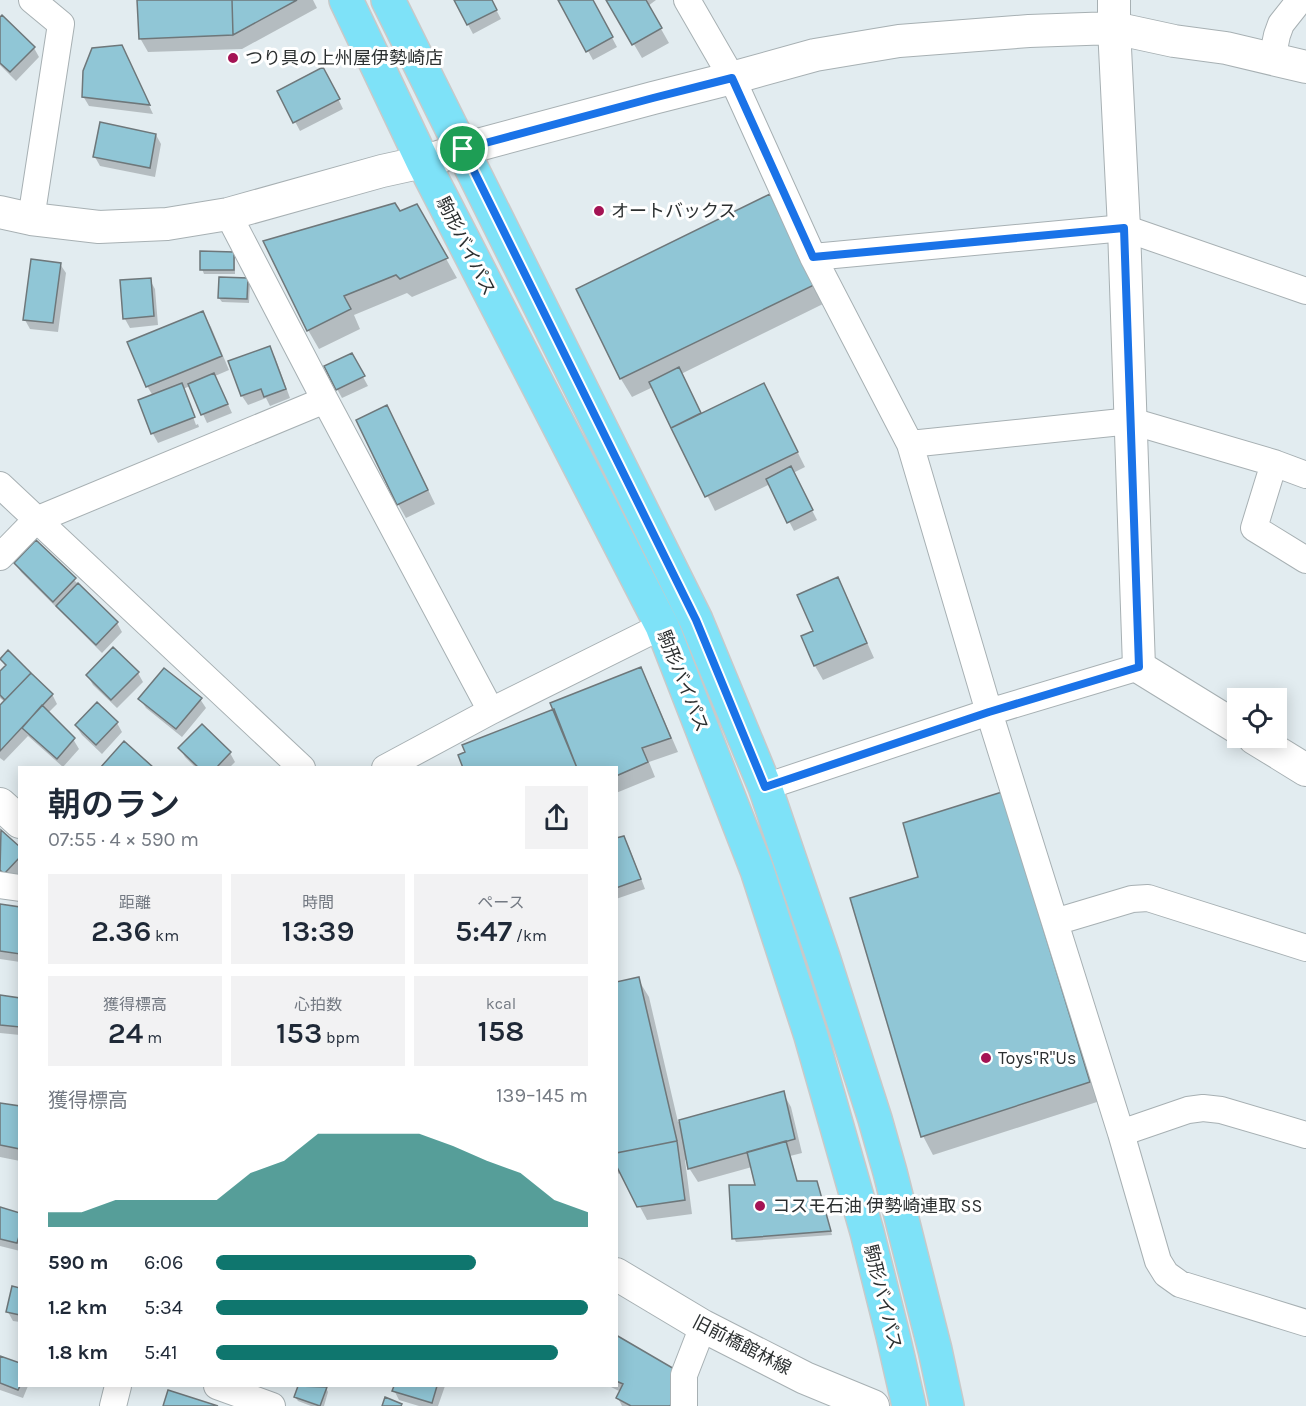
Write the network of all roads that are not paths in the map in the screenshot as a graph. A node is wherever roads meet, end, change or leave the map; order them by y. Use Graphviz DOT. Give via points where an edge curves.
graph roads {
  1 [pos="32,0"];
  2 [pos="346,0"];
  3 [pos="388,0"];
  4 [pos="687,0"];
  5 [pos="1300,0"];
  6 [pos="1114,14"];
  7 [pos="1272,59"];
  8 [pos="1306,67"];
  9 [pos="732,78"];
  10 [pos="463,149"];
  11 [pos="423,162"];
  12 [pos="0,212"];
  13 [pos="228,214"];
  14 [pos="31,219"];
  15 [pos="1124,228"];
  16 [pos="813,257"];
  17 [pos="1306,291"];
  18 [pos="325,400"];
  19 [pos="1131,421"];
  20 [pos="910,444"];
  21 [pos="1274,463"];
  22 [pos="1306,475"];
  23 [pos="0,485"];
  24 [pos="36,520"];
  25 [pos="0,557"];
  26 [pos="1306,560"];
  27 [pos="662,626"];
  28 [pos="1139,667"];
  29 [pos="491,711"];
  30 [pos="989,712"];
  31 [pos="1227,721"];
  32 [pos="1270,748"];
  33 [pos="300,766"];
  34 [pos="389,766"];
  35 [pos="1306,770"];
  36 [pos="765,787"];
  37 [pos="0,804"];
  38 [pos="18,820"];
  39 [pos="0,885"];
  40 [pos="18,888"];
  41 [pos="1055,922"];
  42 [pos="1306,948"];
  43 [pos="1121,1133"];
  44 [pos="1306,1135"];
  45 [pos="618,1275"];
  46 [pos="1306,1323"];
  47 [pos="703,1326"];
  48 [pos="118,1387"];
  49 [pos="220,1387"];
  50 [pos="113,1406"];
  51 [pos="272,1406"];
  52 [pos="684,1406"];
  53 [pos="873,1406"];
  54 [pos="909,1406"];
  55 [pos="947,1406"];
  1 -- 14 [label="street" via="61,24"];
  2 -- 11 [label="main road, 駒形バイパス"];
  3 -- 10 [label="main road, 駒形バイパス"];
  4 -- 9 [label="street"];
  5 -- 7 [label="street" via="1281,24"];
  6 -- 7 [label="street" via="1174,41"];
  6 -- 9 [label="street" via="1029,30 899,41 815,55"];
  6 -- 15 [label="street"];
  7 -- 8 [label="street"];
  9 -- 10 [label="street"];
  9 -- 16 [label="street"];
  10 -- 11 [label="street"];
  10 -- 36 [label="main road, 駒形バイパス" via="696,620"];
  11 -- 13 [label="street"];
  11 -- 27 [label="main road, 駒形バイパス"];
  12 -- 14 [label="street"];
  13 -- 14 [label="street" via="167,224 99,227"];
  13 -- 18 [label="street"];
  15 -- 16 [label="street"];
  15 -- 17 [label="street"];
  15 -- 19 [label="street"];
  16 -- 20 [label="street"];
  18 -- 24 [label="street"];
  18 -- 29 [label="street"];
  19 -- 20 [label="street"];
  19 -- 21 [label="street"];
  19 -- 28 [label="street"];
  20 -- 30 [label="street"];
  21 -- 22 [label="street"];
  21 -- 26 [label="street" via="1254,528"];
  23 -- 24 [label="street"];
  24 -- 25 [label="street"];
  24 -- 33 [label="street"];
  27 -- 29 [label="street"];
  27 -- 54 [label="main road, 駒形バイパス" via="757,870 811,1036 867,1232"];
  28 -- 30 [label="street"];
  28 -- 31 [label="street"];
  29 -- 34 [label="street"];
  30 -- 36 [label="street"];
  30 -- 41 [label="street"];
  32 -- 35 [label="street"];
  36 -- 55 [label="main road, 駒形バイパス" via="875,1119"];
  37 -- 38 [label="street"];
  39 -- 40 [label="street"];
  41 -- 42 [label="street" via="1132,899 1148,898"];
  41 -- 43 [label="street"];
  43 -- 44 [label="street" via="1203,1108"];
  43 -- 46 [label="street" via="1158,1262 1166,1274 1180,1284"];
  45 -- 47 [label="street, 旧前橋館林線"];
  47 -- 52 [label="street" via="684,1375"];
  47 -- 53 [label="street, 旧前橋館林線" via="806,1378"];
  48 -- 50 [label="street"];
  49 -- 51 [label="street"];
}
